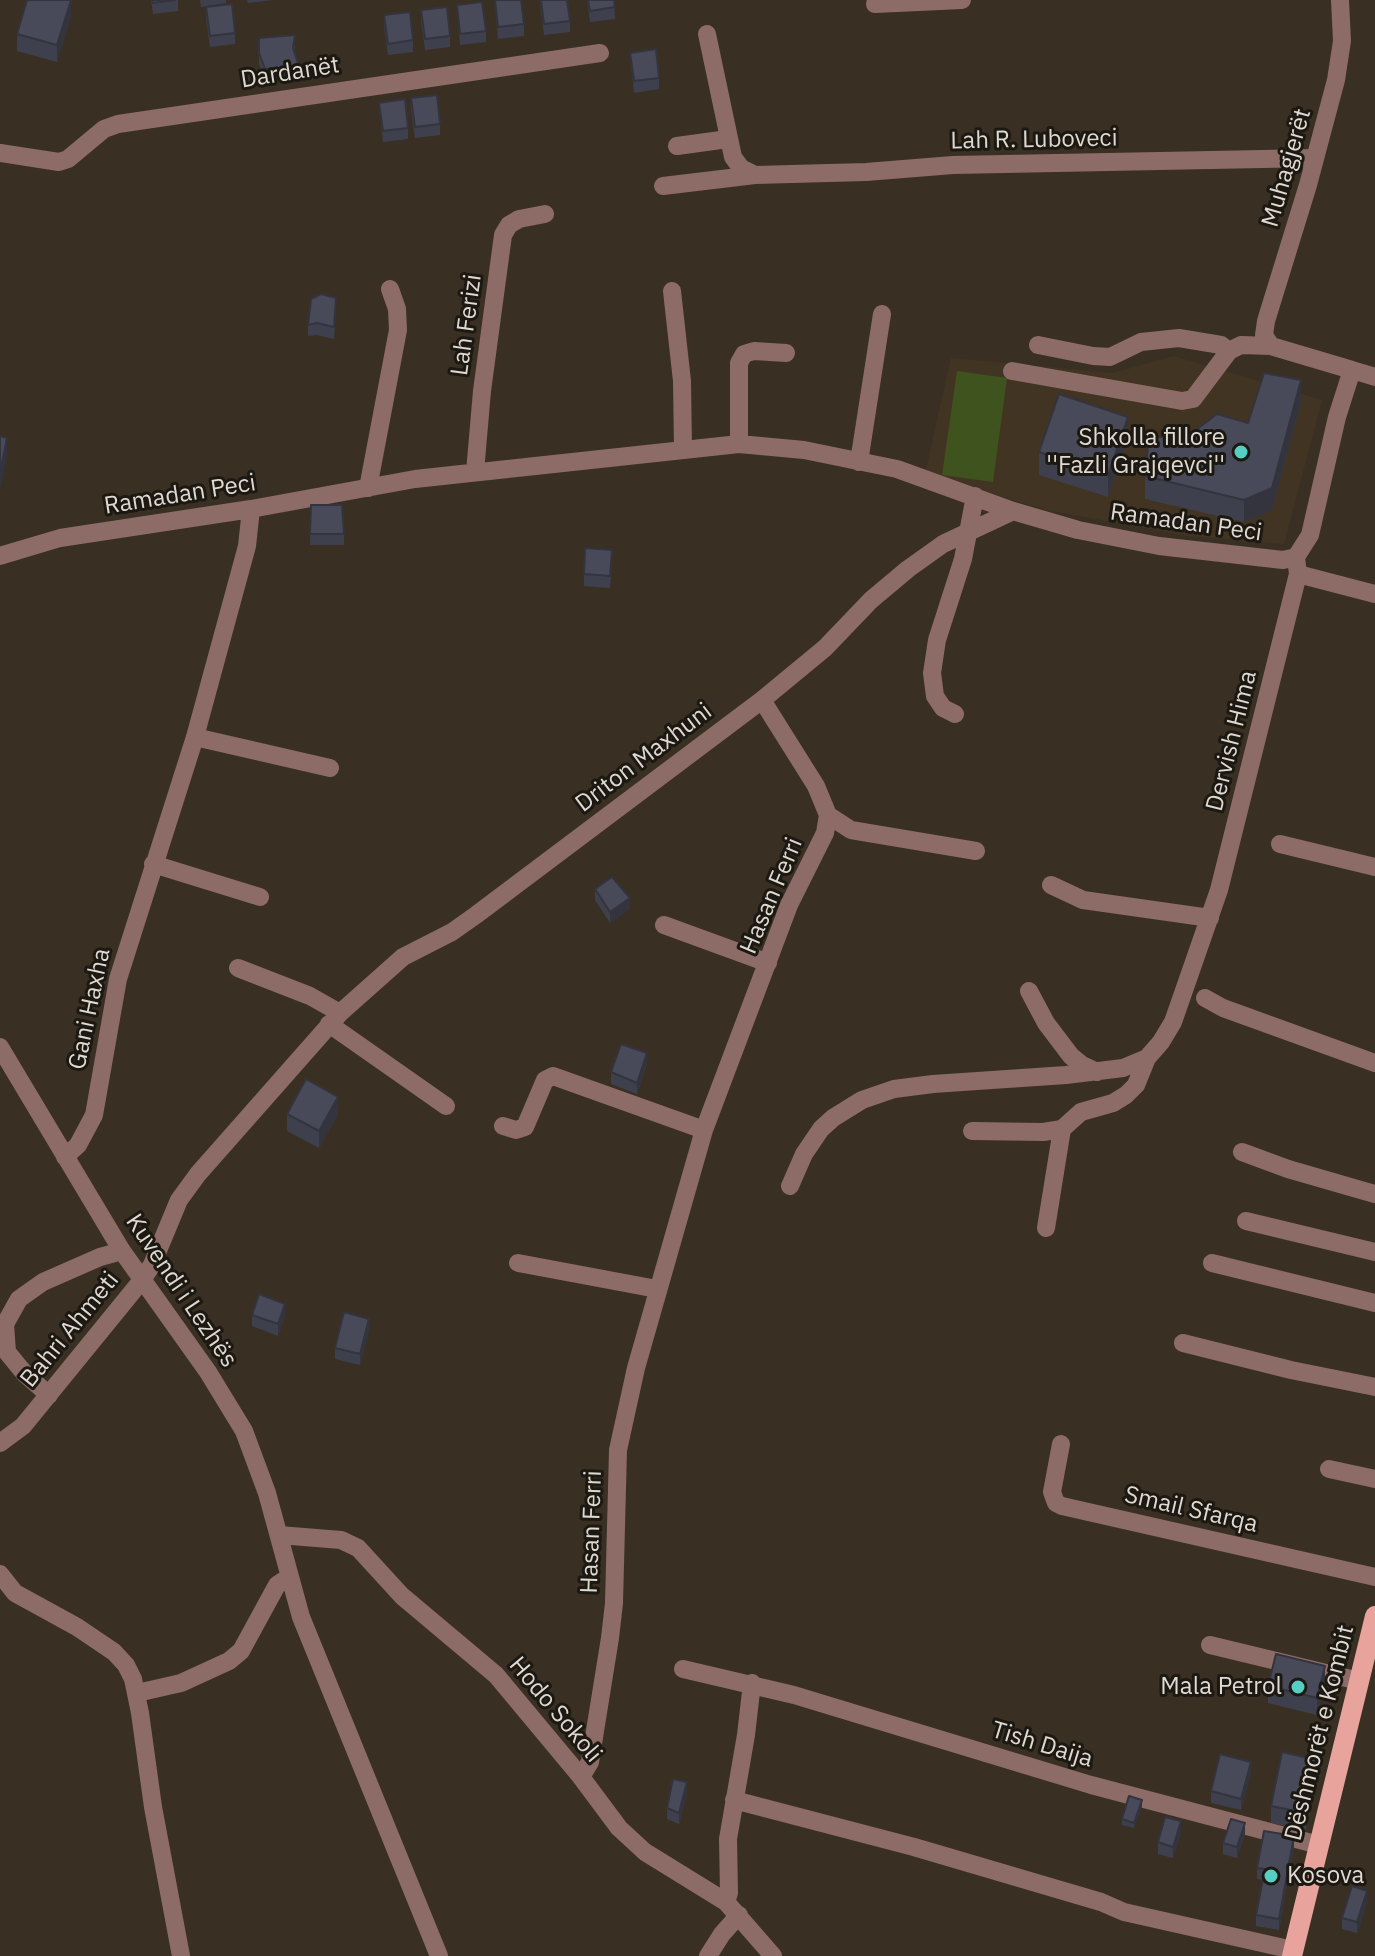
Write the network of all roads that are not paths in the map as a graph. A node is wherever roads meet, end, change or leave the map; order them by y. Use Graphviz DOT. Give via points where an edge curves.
graph roads {
  1 [pos="962,0"];
  2 [pos="1340,0"];
  3 [pos="875,4"];
  4 [pos="707,34"];
  5 [pos="600,53"];
  6 [pos="728,139"];
  7 [pos="677,146"];
  8 [pos="0,153"];
  9 [pos="1314,158"];
  10 [pos="755,175"];
  11 [pos="663,186"];
  12 [pos="545,214"];
  13 [pos="390,289"];
  14 [pos="672,291"];
  15 [pos="882,314"];
  16 [pos="1038,345"];
  17 [pos="1271,346"];
  18 [pos="1229,351"];
  19 [pos="786,353"];
  20 [pos="1352,370"];
  21 [pos="1012,371"];
  22 [pos="1375,377"];
  23 [pos="739,444"];
  24 [pos="683,449"];
  25 [pos="859,462"];
  26 [pos="475,472"];
  27 [pos="368,488"];
  28 [pos="975,496"];
  29 [pos="251,509"];
  30 [pos="1013,511"];
  31 [pos="968,530"];
  32 [pos="0,556"];
  33 [pos="1297,565"];
  34 [pos="1375,594"];
  35 [pos="762,700"];
  36 [pos="955,714"];
  37 [pos="195,737"];
  38 [pos="330,768"];
  39 [pos="828,815"];
  40 [pos="1280,844"];
  41 [pos="976,851"];
  42 [pos="153,864"];
  43 [pos="1375,867"];
  44 [pos="1051,885"];
  45 [pos="260,897"];
  46 [pos="1210,918"];
  47 [pos="664,925"];
  48 [pos="768,963"];
  49 [pos="238,968"];
  50 [pos="1029,991"];
  51 [pos="1205,998"];
  52 [pos="334,1018"];
  53 [pos="1221,1021"];
  54 [pos="0,1047"];
  55 [pos="1340,1050"];
  56 [pos="1147,1058"];
  57 [pos="1375,1063"];
  58 [pos="1097,1072"];
  59 [pos="446,1106"];
  60 [pos="503,1126"];
  61 [pos="1062,1129"];
  62 [pos="704,1130"];
  63 [pos="972,1131"];
  64 [pos="1242,1152"];
  65 [pos="65,1157"];
  66 [pos="790,1186"];
  67 [pos="1375,1194"];
  68 [pos="1246,1221"];
  69 [pos="1046,1228"];
  70 [pos="122,1251"];
  71 [pos="1375,1252"];
  72 [pos="518,1263"];
  73 [pos="1212,1263"];
  74 [pos="142,1280"];
  75 [pos="657,1289"];
  76 [pos="1375,1303"];
  77 [pos="1183,1343"];
  78 [pos="1375,1387"];
  79 [pos="49,1395"];
  80 [pos="0,1443"];
  81 [pos="1061,1444"];
  82 [pos="1329,1469"];
  83 [pos="1375,1479"];
  84 [pos="279,1535"];
  85 [pos="0,1574"];
  86 [pos="289,1577"];
  87 [pos="1375,1577"];
  88 [pos="1375,1616"];
  89 [pos="1210,1645"];
  90 [pos="683,1669"];
  91 [pos="1366,1670"];
  92 [pos="752,1683"];
  93 [pos="137,1693"];
  94 [pos="581,1777"];
  95 [pos="734,1800"];
  96 [pos="1319,1845"];
  97 [pos="732,1908"];
  98 [pos="1293,1953"];
  99 [pos="181,1956"];
  100 [pos="439,1956"];
  101 [pos="708,1956"];
  102 [pos="773,1956"];
  1 -- 3 [label="street"];
  2 -- 9 [label="street, Muhagjerët" via="1342,41 1336,80"];
  4 -- 6 [label="street"];
  5 -- 8 [label="street, Dardanët" via="118,124 59,162"];
  6 -- 7 [label="street"];
  6 -- 10 [label="street" via="741,168"];
  9 -- 10 [label="street, Lah R. Luboveci"];
  9 -- 17 [label="street, Muhagjerët" via="1266,321 1264,335"];
  10 -- 11 [label="street, Lah R. Luboveci"];
  12 -- 26 [label="street, Lah Ferizi" via="519,219 503,235"];
  13 -- 27 [label="street" via="398,330"];
  14 -- 24 [label="street"];
  15 -- 25 [label="street"];
  16 -- 18 [label="street" via="1110,357 1141,342 1179,338"];
  17 -- 18 [label="street" via="1241,345"];
  17 -- 20 [label="street"];
  18 -- 21 [label="street" via="1193,399 1182,401"];
  19 -- 23 [label="street" via="754,351 739,363"];
  20 -- 22 [label="street"];
  20 -- 33 [label="street" via="1310,535"];
  23 -- 24 [label="street, Ramadan Peci"];
  23 -- 25 [label="street, Ramadan Peci"];
  24 -- 26 [label="street, Ramadan Peci"];
  25 -- 28 [label="street, Ramadan Peci"];
  26 -- 27 [label="street, Ramadan Peci"];
  27 -- 29 [label="street, Ramadan Peci"];
  28 -- 30 [label="street, Ramadan Peci"];
  28 -- 31 [label="street"];
  29 -- 32 [label="street, Ramadan Peci" via="60,538"];
  29 -- 37 [label="street, Gani Haxha" via="247,546"];
  30 -- 31 [label="street, Driton Maxhuni"];
  30 -- 33 [label="street, Ramadan Peci" via="1159,546"];
  31 -- 35 [label="street, Driton Maxhuni" via="908,569"];
  31 -- 36 [label="street" via="932,673 935,696"];
  33 -- 34 [label="street"];
  33 -- 46 [label="street, Dervish Hima"];
  35 -- 39 [label="street, Hasan Ferri" via="801,759"];
  35 -- 52 [label="street, Driton Maxhuni" via="476,915 403,957"];
  37 -- 38 [label="street"];
  37 -- 42 [label="street, Gani Haxha"];
  39 -- 41 [label="street, Hasan Ferri" via="851,830"];
  39 -- 48 [label="street, Hasan Ferri"];
  40 -- 43 [label="street"];
  42 -- 45 [label="street"];
  42 -- 65 [label="street, Gani Haxha" via="118,979 94,1115"];
  44 -- 46 [label="street" via="1083,900"];
  46 -- 56 [label="street, Dervish Hima" via="1173,1022"];
  47 -- 48 [label="street"];
  48 -- 62 [label="street, Hasan Ferri"];
  49 -- 52 [label="street" via="310,996"];
  50 -- 58 [label="street" via="1071,1056"];
  51 -- 55 [label="street"];
  52 -- 59 [label="street"];
  52 -- 74 [label="street, Driton Maxhuni" via="198,1174 179,1200"];
  53 -- 55 [label="street" via="1330,1055"];
  54 -- 65 [label="street, Kuvendi i Lezhës"];
  55 -- 57 [label="street"];
  56 -- 58 [label="street"];
  56 -- 61 [label="street, Dervish Hima" via="1126,1095 1075,1115"];
  58 -- 66 [label="street" via="933,1084 862,1100 821,1129"];
  60 -- 62 [label="street" via="525,1127 545,1080 553,1076"];
  61 -- 63 [label="street, Dervish Hima"];
  61 -- 69 [label="street"];
  62 -- 75 [label="street, Hasan Ferri"];
  64 -- 67 [label="street"];
  65 -- 70 [label="street, Kuvendi i Lezhës"];
  68 -- 71 [label="street"];
  70 -- 74 [label="street, Kuvendi i Lezhës"];
  70 -- 79 [label="street" via="43,1282 19,1299 5,1324 7,1352"];
  72 -- 75 [label="street"];
  73 -- 76 [label="street"];
  74 -- 79 [label="street, Bahri Ahmeti"];
  74 -- 84 [label="street, Kuvendi i Lezhës" via="244,1431"];
  75 -- 94 [label="street, Hasan Ferri" via="618,1450 614,1603 590,1762"];
  77 -- 78 [label="street"];
  79 -- 80 [label="street, Bahri Ahmeti"];
  81 -- 87 [label="street, Smail Sfarqa" via="1052,1492 1062,1506"];
  82 -- 83 [label="street"];
  84 -- 86 [label="street, Kuvendi i Lezhës"];
  84 -- 94 [label="street, Hodo Sokoli" via="341,1540 358,1548 402,1596 496,1675"];
  85 -- 93 [label="street" via="15,1593 114,1652 126,1665"];
  86 -- 93 [label="street" via="277,1585 241,1651 229,1661 181,1683"];
  86 -- 100 [label="street, Kuvendi i Lezhës" via="327,1686"];
  88 -- 91 [label="main road, Dëshmorët e Kombit"];
  89 -- 91 [label="street"];
  90 -- 92 [label="street, Tish Daija"];
  91 -- 96 [label="main road, Dëshmorët e Kombit"];
  92 -- 95 [label="street"];
  92 -- 96 [label="street, Tish Daija" via="1091,1785"];
  93 -- 99 [label="street"];
  94 -- 97 [label="street, Hodo Sokoli" via="619,1828 645,1852"];
  95 -- 97 [label="street" via="728,1839"];
  95 -- 98 [label="street" via="914,1847 1124,1912"];
  96 -- 98 [label="main road, Dëshmorët e Kombit"];
  97 -- 101 [label="street"];
  97 -- 102 [label="street, Hodo Sokoli"];
}
